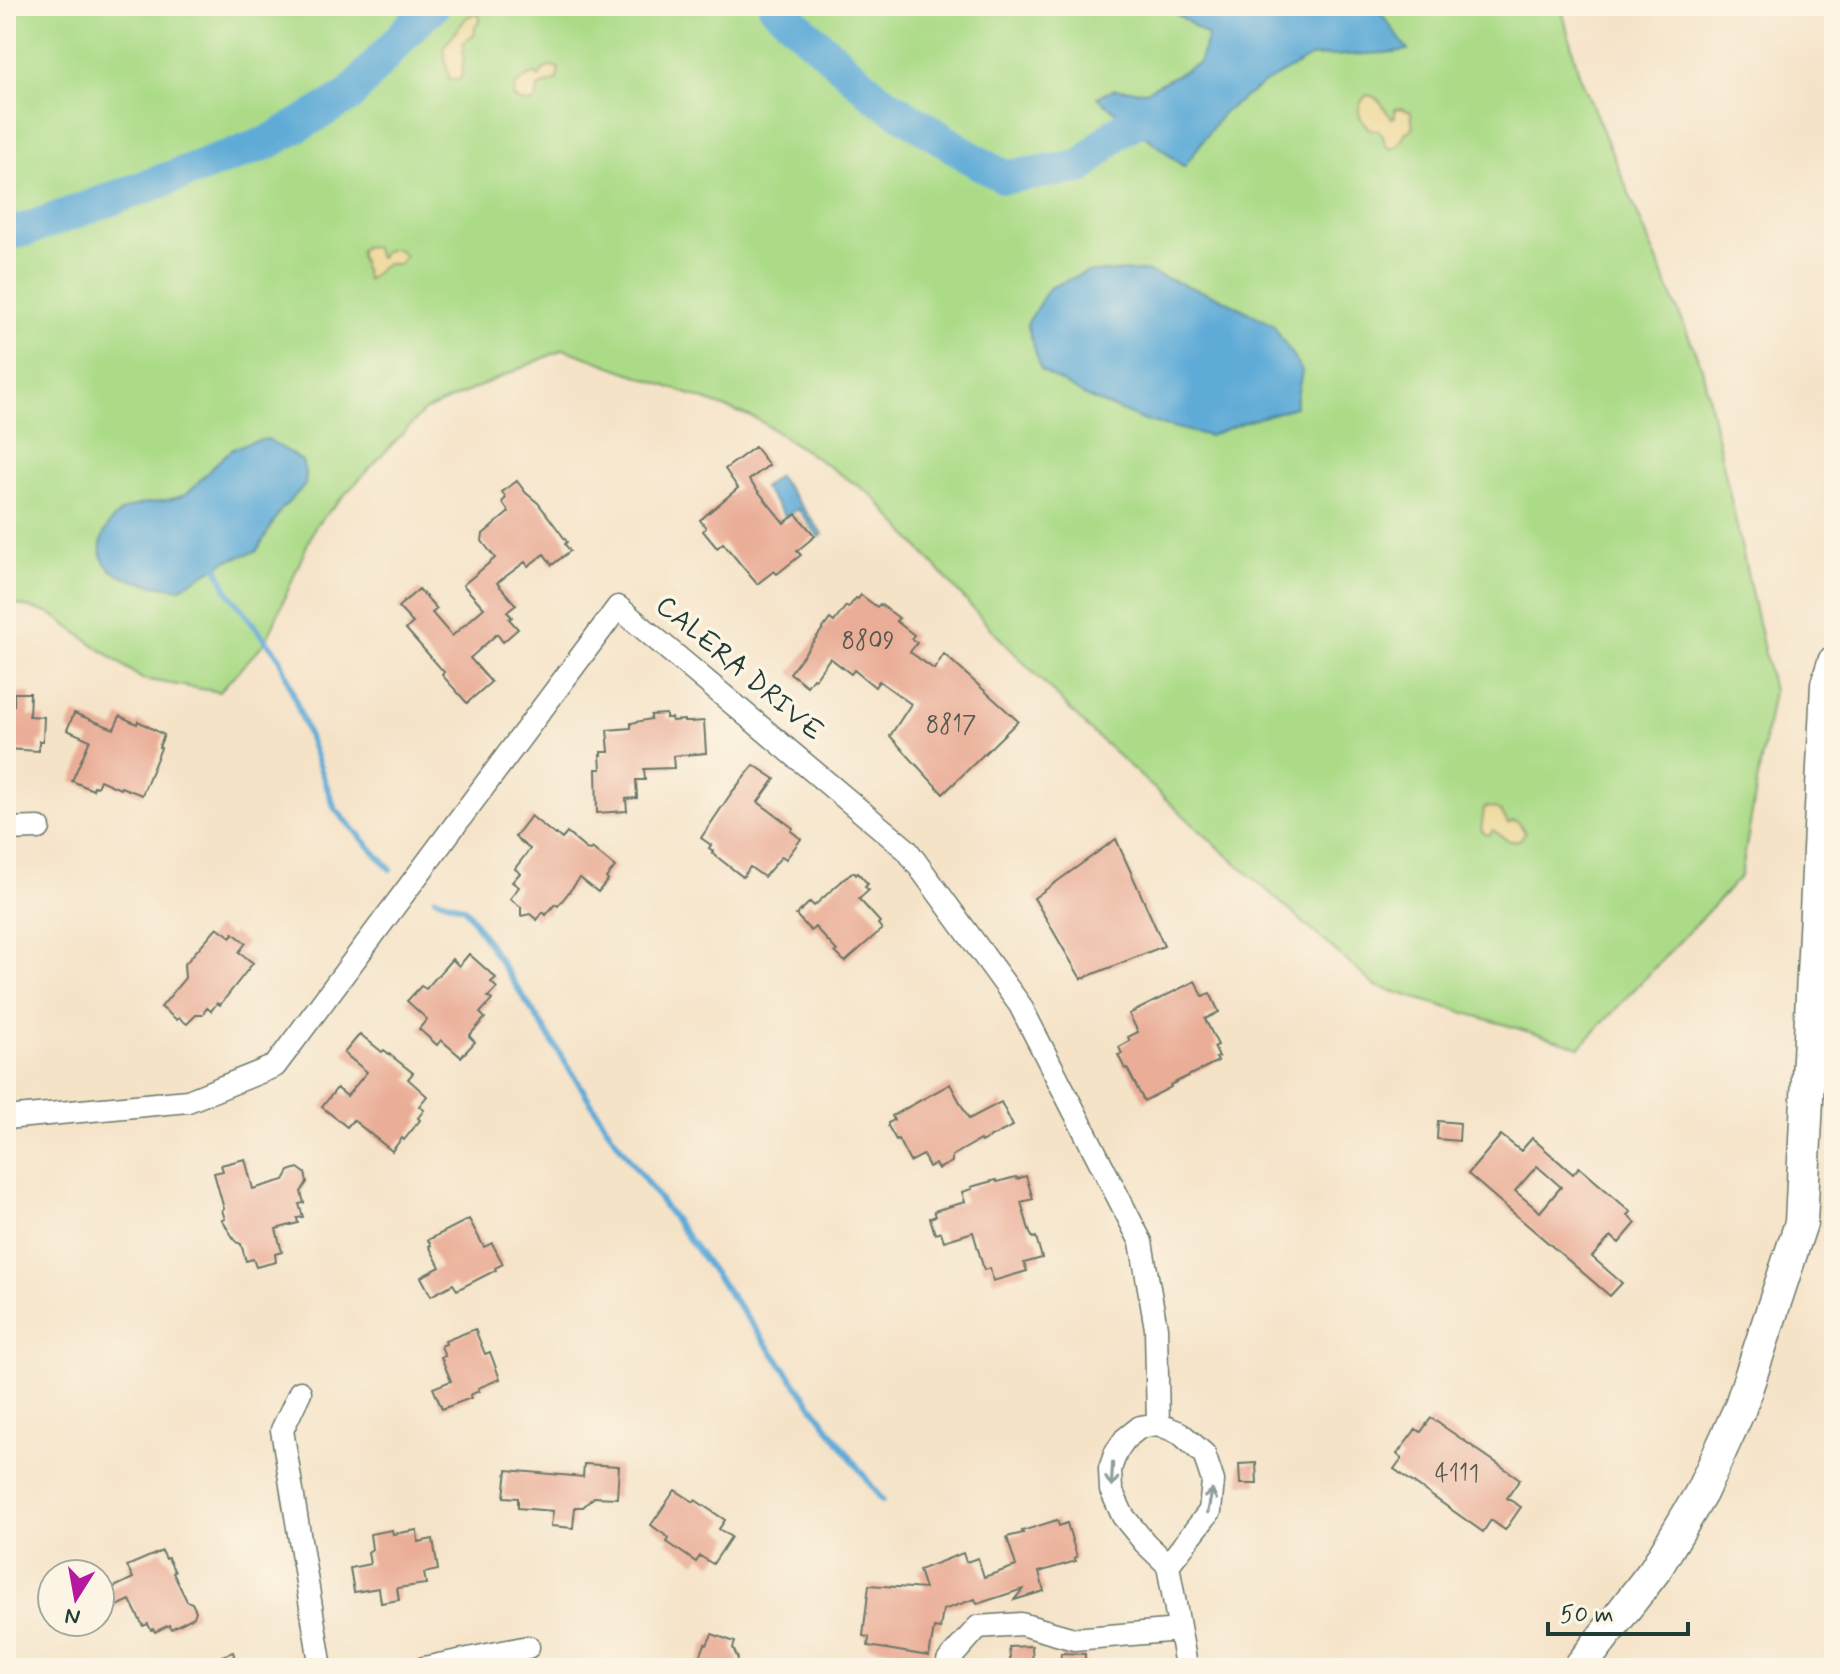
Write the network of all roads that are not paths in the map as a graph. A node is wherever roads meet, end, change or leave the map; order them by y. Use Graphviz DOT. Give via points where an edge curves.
graph roads {
  1 [pos="1834,662"];
  2 [pos="39,828"];
  3 [pos="6,829"];
  4 [pos="6,1118"];
  5 [pos="300,1392"];
  6 [pos="1158,1424"];
  7 [pos="1168,1565"];
  8 [pos="1179,1630"];
  9 [pos="528,1647"];
  10 [pos="1187,1665"];
  11 [pos="321,1668"];
  12 [pos="424,1668"];
  13 [pos="949,1668"];
  14 [pos="1579,1668"];
  1 -- 14 [label="street" via="1827,684 1801,1223 1740,1408 1701,1493 1655,1570"];
  2 -- 3 [label="street"];
  4 -- 6 [label="street, CALERA DRIVE" via="188,1101 275,1066 618,607 907,850 1020,1005 1141,1242 1156,1328"];
  5 -- 11 [label="street" via="282,1430"];
  7 -- 6 [label="street, one-way" via="1210,1511 1213,1481 1204,1454 1180,1433"];
  6 -- 7 [label="street, one-way" via="1140,1427 1125,1439 1110,1469 1111,1490 1123,1516"];
  7 -- 8 [label="street"];
  8 -- 10 [label="street"];
  8 -- 13 [label="street" via="1074,1639 1021,1624 978,1627 948,1661"];
  9 -- 12 [label="street"];
}
